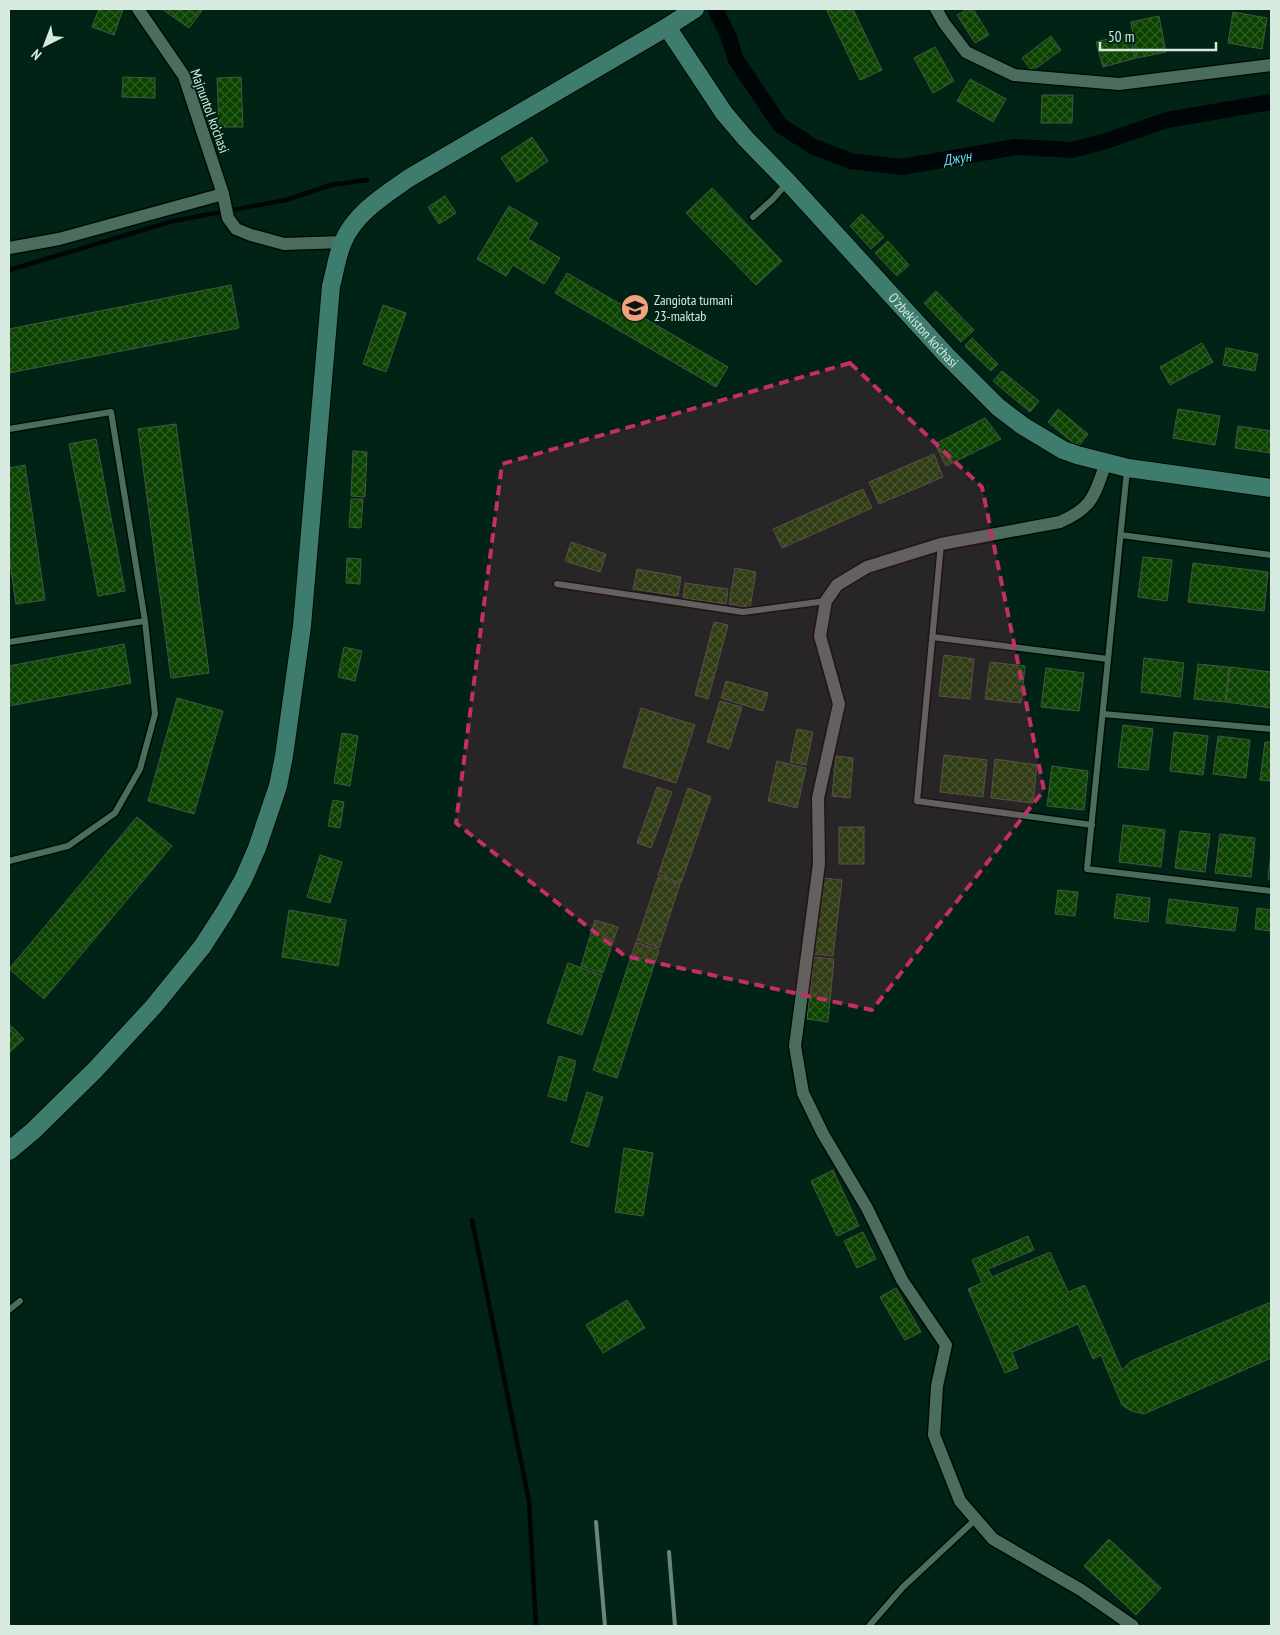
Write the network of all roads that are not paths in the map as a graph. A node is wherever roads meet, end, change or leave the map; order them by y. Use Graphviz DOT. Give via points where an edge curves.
graph roads {
  1 [pos="138,9"];
  2 [pos="695,9"];
  3 [pos="936,9"];
  4 [pos="667,27"];
  5 [pos="1271,65"];
  6 [pos="788,182"];
  7 [pos="224,199"];
  8 [pos="753,217"];
  9 [pos="343,242"];
  10 [pos="9,248"];
  11 [pos="9,429"];
  12 [pos="1106,463"];
  13 [pos="1128,468"];
  14 [pos="1271,488"];
  15 [pos="1121,535"];
  16 [pos="941,544"];
  17 [pos="1271,555"];
  18 [pos="556,584"];
  19 [pos="826,601"];
  20 [pos="146,621"];
  21 [pos="932,637"];
  22 [pos="9,642"];
  23 [pos="1108,659"];
  24 [pos="1103,714"];
  25 [pos="1271,729"];
  26 [pos="1092,825"];
  27 [pos="9,861"];
  28 [pos="1271,891"];
  29 [pos="9,1151"];
  30 [pos="20,1301"];
  31 [pos="9,1310"];
  32 [pos="976,1519"];
  33 [pos="869,1626"];
  34 [pos="1133,1626"];
  1 -- 7 [label="street, Majnuntol ko‘chasi" via="184,76"];
  2 -- 4 [label="main road"];
  3 -- 5 [label="street" via="966,52 1014,74 1119,84"];
  4 -- 6 [label="main road, O'zbekiston ko'chasi" via="724,113"];
  4 -- 9 [label="main road" via="409,178 354,222"];
  6 -- 8 [label="lane"];
  6 -- 12 [label="main road, O'zbekiston ko'chasi" via="998,407 1063,450"];
  7 -- 9 [label="street, Majnuntol ko‘chasi" via="228,218 236,229 251,235 284,244"];
  7 -- 10 [label="street"];
  9 -- 29 [label="main road" via="331,286 302,626 284,756 278,786 257,848 224,913 154,1006 33,1132"];
  11 -- 20 [label="lane" via="110,412"];
  12 -- 13 [label="main road, O'zbekiston ko'chasi"];
  12 -- 16 [label="street" via="1093,498 1076,515 1060,522"];
  13 -- 14 [label="main road, O'zbekiston ko'chasi"];
  13 -- 15 [label="lane"];
  15 -- 17 [label="lane"];
  15 -- 23 [label="lane"];
  16 -- 19 [label="street" via="867,567 837,585"];
  16 -- 21 [label="lane"];
  18 -- 19 [label="lane" via="743,612"];
  19 -- 32 [label="street" via="820,636 839,704 818,798 819,864 795,1046 802,1093 867,1208 902,1280 946,1345 937,1386 934,1435 960,1501"];
  20 -- 22 [label="lane"];
  20 -- 27 [label="lane" via="155,714 140,769 115,813 68,846"];
  21 -- 23 [label="lane"];
  21 -- 26 [label="lane" via="917,801"];
  23 -- 24 [label="lane"];
  24 -- 25 [label="lane"];
  24 -- 26 [label="lane"];
  26 -- 28 [label="lane" via="1087,869"];
  30 -- 31 [label="lane"];
  32 -- 33 [label="lane" via="903,1587"];
  32 -- 34 [label="street" via="993,1539 1080,1590"];
}
